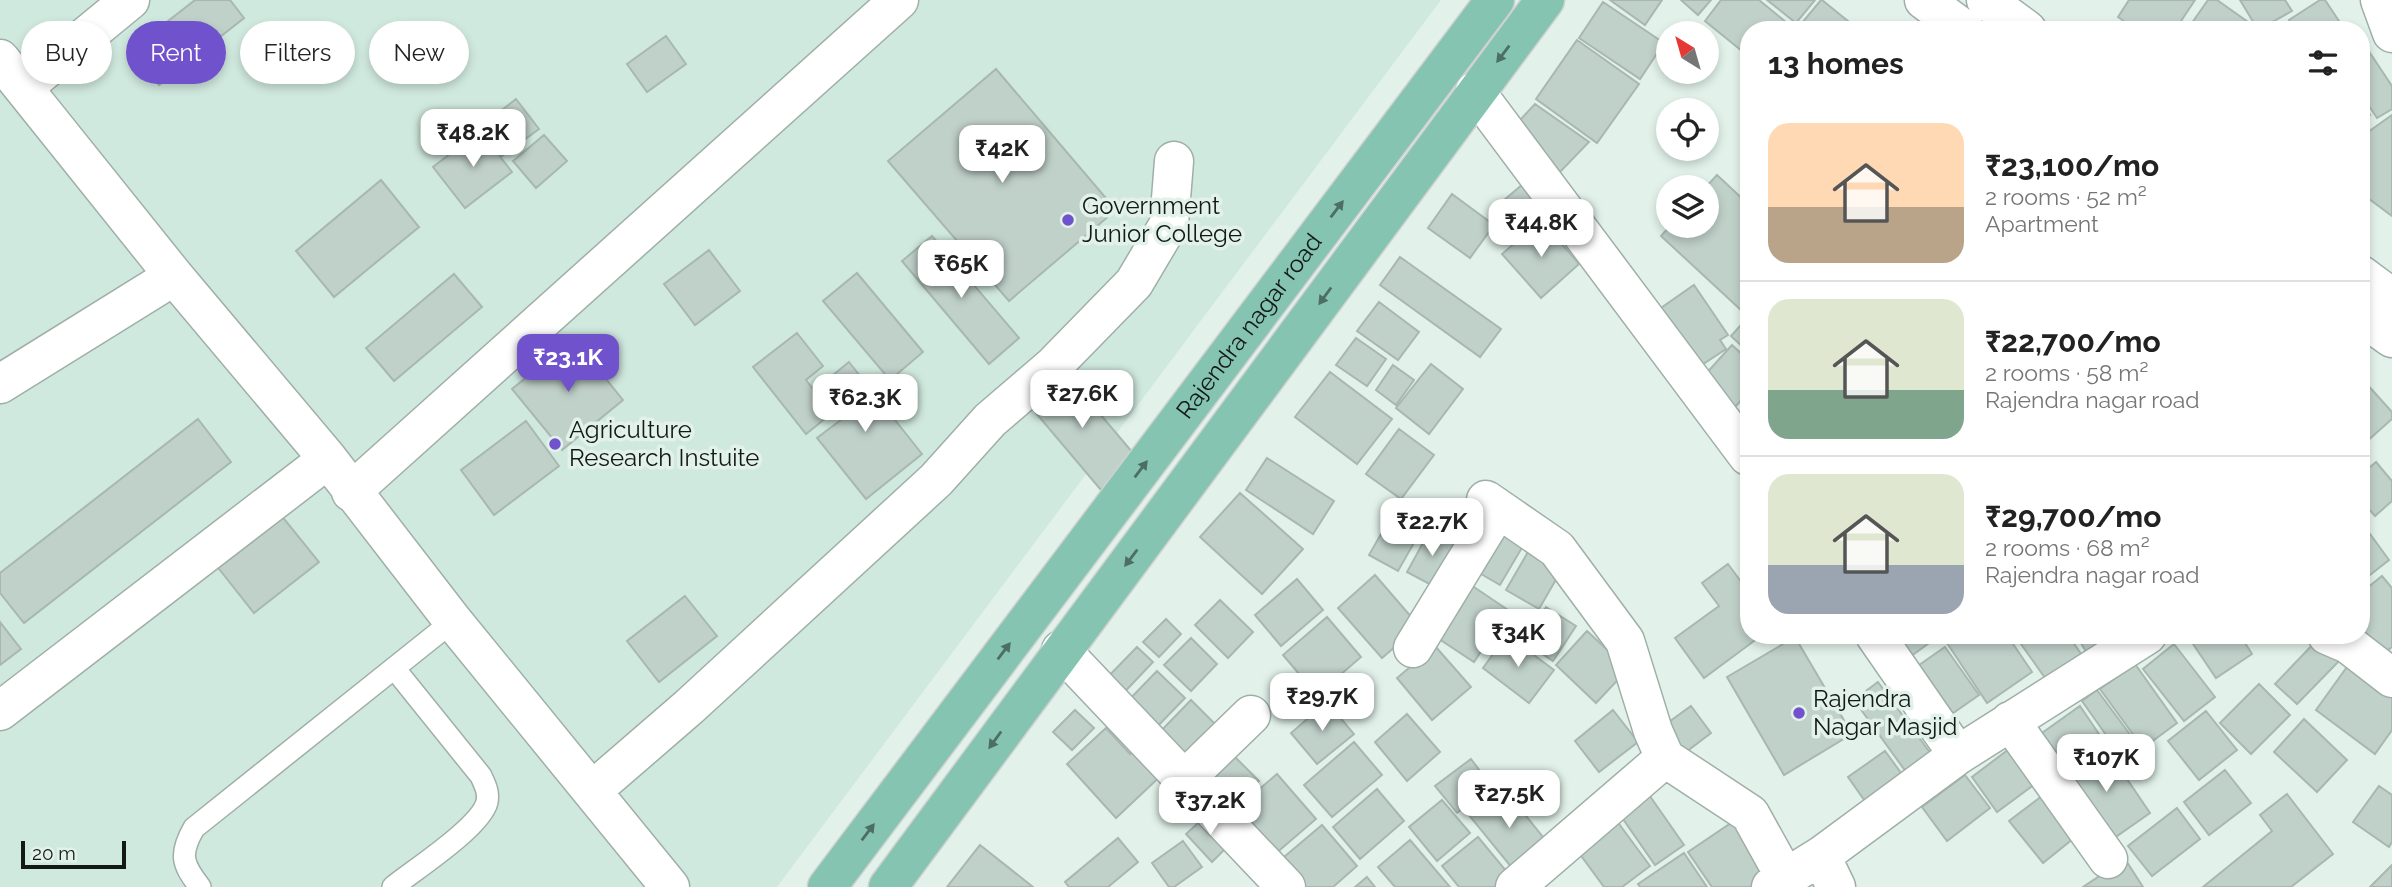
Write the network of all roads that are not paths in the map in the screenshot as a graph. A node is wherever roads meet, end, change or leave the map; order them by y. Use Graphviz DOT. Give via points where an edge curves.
graph roads {
  1 [pos="130,0"];
  2 [pos="899,0"];
  3 [pos="1495,0"];
  4 [pos="1545,0"];
  5 [pos="1924,0"];
  6 [pos="1986,0"];
  7 [pos="2380,0"];
  8 [pos="1953,21"];
  9 [pos="2015,21"];
  10 [pos="2392,33"];
  11 [pos="12,73"];
  12 [pos="1475,91"];
  13 [pos="1174,161"];
  14 [pos="174,276"];
  15 [pos="2370,282"];
  16 [pos="2392,298"];
  17 [pos="2370,322"];
  18 [pos="2392,338"];
  19 [pos="0,384"];
  20 [pos="1740,432"];
  21 [pos="328,459"];
  22 [pos="351,492"];
  23 [pos="453,621"];
  24 [pos="1881,644"];
  25 [pos="2133,644"];
  26 [pos="2348,644"];
  27 [pos="1413,648"];
  28 [pos="1061,650"];
  29 [pos="394,668"];
  30 [pos="2392,678"];
  31 [pos="0,711"];
  32 [pos="1251,715"];
  33 [pos="2010,721"];
  34 [pos="1958,755"];
  35 [pos="1665,758"];
  36 [pos="1184,780"];
  37 [pos="593,790"];
  38 [pos="2108,859"];
  39 [pos="1828,872"];
  40 [pos="1778,882"];
  41 [pos="200,887"];
  42 [pos="393,887"];
  43 [pos="670,887"];
  44 [pos="827,887"];
  45 [pos="888,887"];
  46 [pos="1286,887"];
  47 [pos="1514,887"];
  1 -- 11 [label="street"];
  2 -- 22 [label="street"];
  44 -- 3 [label="main road, Rajendra nagar road, one-way"];
  4 -- 12 [label="main road, Rajendra nagar road, one-way"];
  5 -- 8 [label="street"];
  6 -- 9 [label="street"];
  7 -- 10 [label="street"];
  11 -- 14 [label="street"];
  12 -- 20 [label="street"];
  12 -- 28 [label="main road, Rajendra nagar road, one-way"];
  13 -- 37 [label="street" via="1169,224 1134,283 1053,366 990,420 936,480"];
  14 -- 19 [label="street"];
  14 -- 21 [label="street"];
  15 -- 16 [label="street"];
  17 -- 18 [label="street"];
  21 -- 22 [label="street"];
  21 -- 31 [label="street"];
  22 -- 23 [label="street"];
  23 -- 29 [label="lane"];
  23 -- 37 [label="street"];
  24 -- 34 [label="street"];
  25 -- 33 [label="street"];
  26 -- 30 [label="street"];
  27 -- 35 [label="street" via="1492,504 1558,549 1625,642"];
  28 -- 36 [label="street"];
  28 -- 45 [label="main road, Rajendra nagar road, one-way"];
  29 -- 41 [label="lane" via="194,828 184,845 186,867"];
  29 -- 42 [label="lane" via="481,776 488,792 487,805 474,823"];
  32 -- 36 [label="street"];
  33 -- 34 [label="street"];
  33 -- 38 [label="street"];
  34 -- 39 [label="street"];
  35 -- 40 [label="street" via="1749,814"];
  35 -- 47 [label="street"];
  36 -- 46 [label="street"];
  37 -- 43 [label="street"];
  39 -- 40 [label="street"];
}
